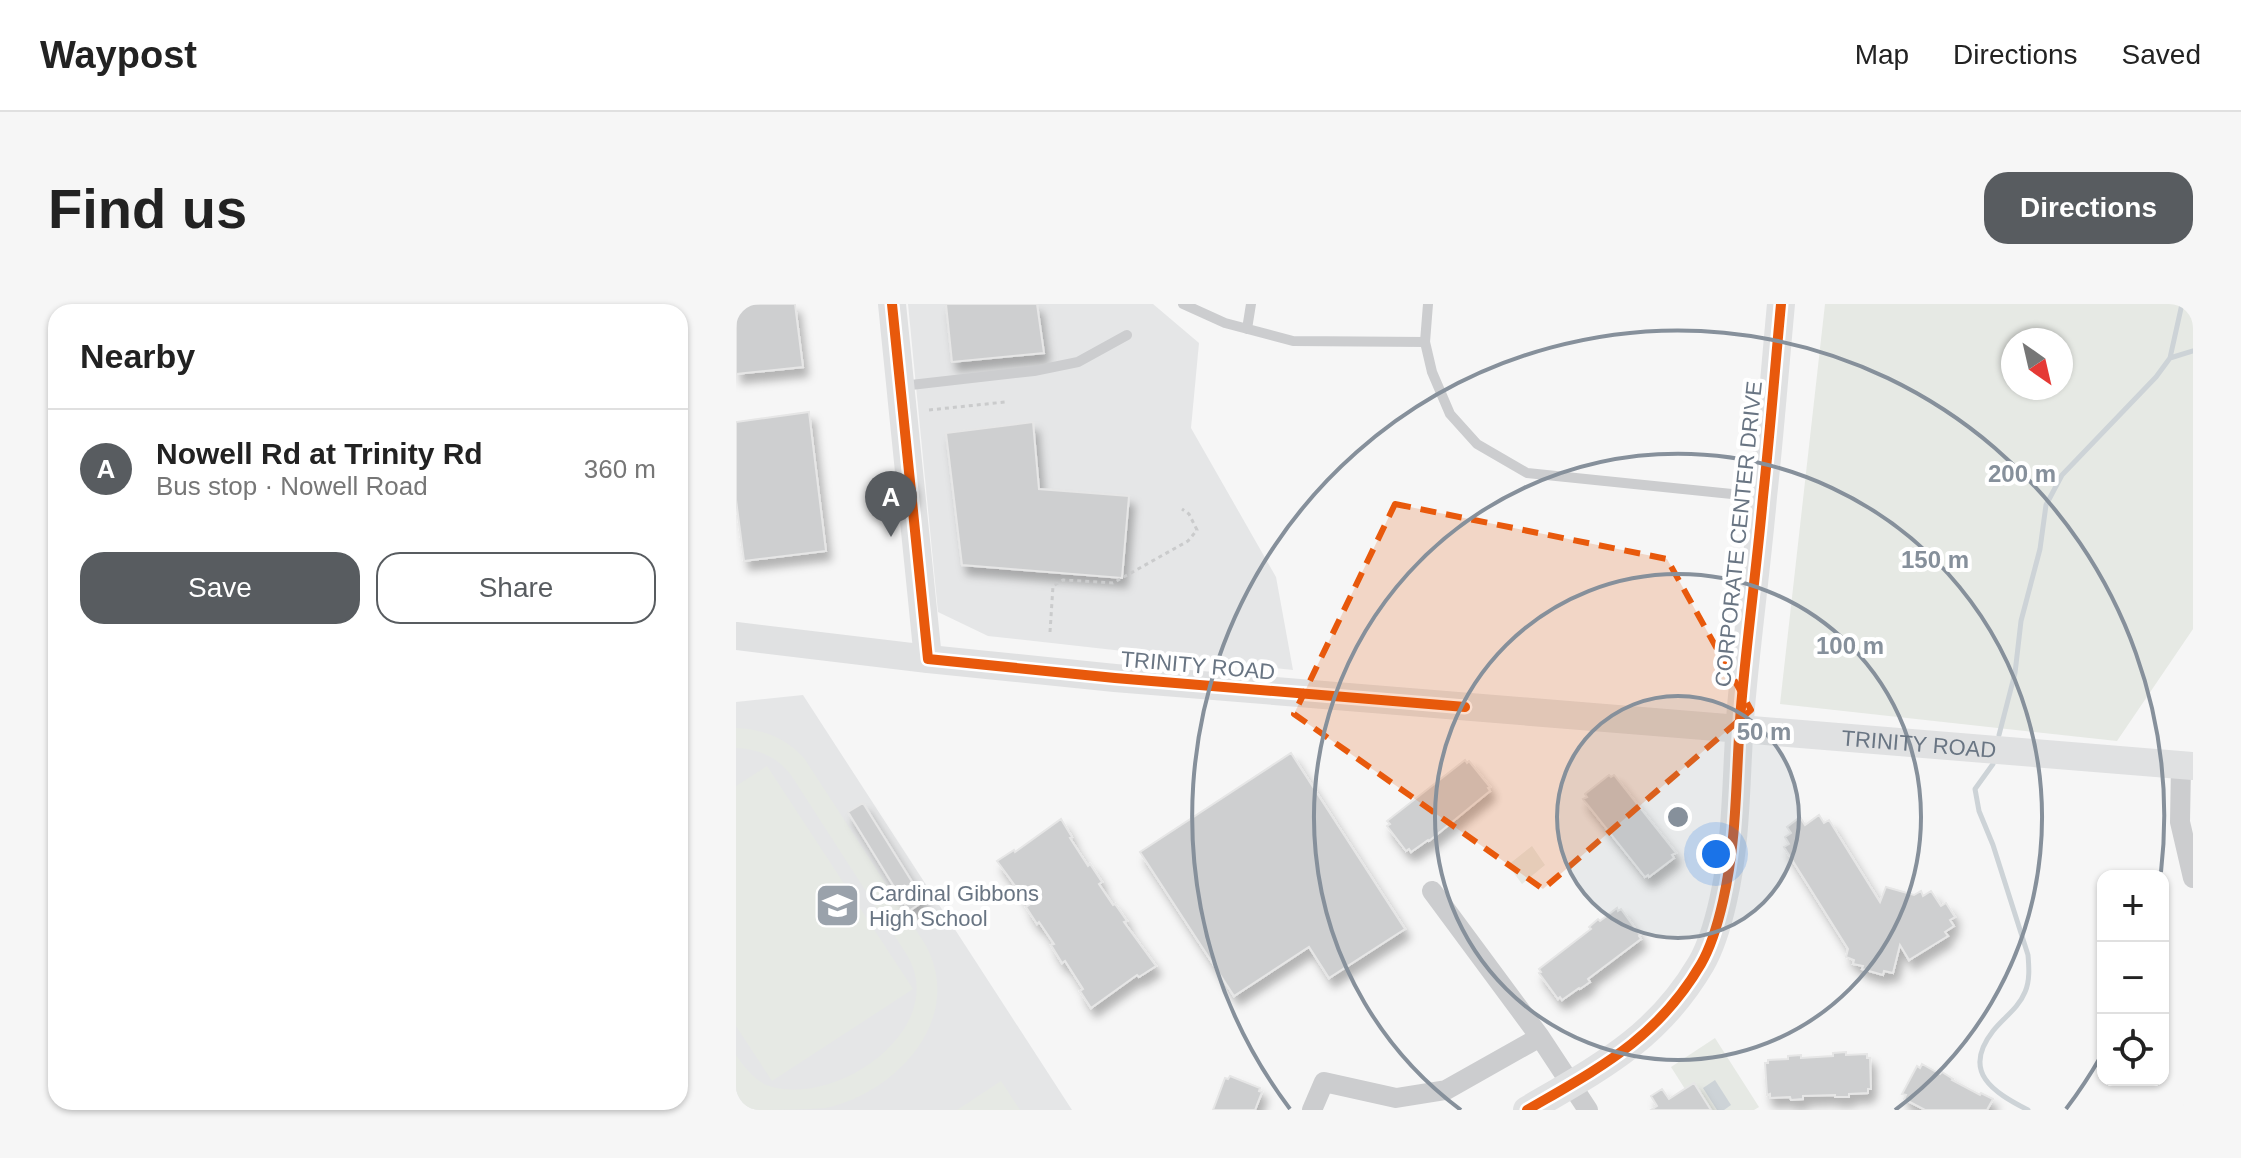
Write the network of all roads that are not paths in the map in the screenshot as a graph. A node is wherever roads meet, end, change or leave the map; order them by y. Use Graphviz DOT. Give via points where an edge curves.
graph roads {
  1 [pos="892,304"];
  2 [pos="1183,304"];
  3 [pos="1251,304"];
  4 [pos="1428,304"];
  5 [pos="1781,304"];
  6 [pos="1247,329"];
  7 [pos="1127,335"];
  8 [pos="1425,342"];
  9 [pos="900,387"];
  10 [pos="1763,497"];
  11 [pos="736,636"];
  12 [pos="928,659"];
  13 [pos="1739,730"];
  14 [pos="2187,766"];
  15 [pos="2193,878"];
  16 [pos="1432,891"];
  17 [pos="1540,1037"];
  18 [pos="1571,1084"];
  19 [pos="1312,1110"];
  20 [pos="1527,1110"];
  21 [pos="1588,1110"];
  1 -- 9 [label="main road"];
  2 -- 6 [label="lane"];
  3 -- 6 [label="lane"];
  4 -- 8 [label="lane"];
  5 -- 10 [label="main road, CORPORATE CENTER DRIVE"];
  6 -- 8 [label="lane" via="1293,341"];
  7 -- 9 [label="lane" via="1078,362"];
  8 -- 10 [label="lane" via="1450,414 1477,444 1527,473"];
  9 -- 12 [label="main road"];
  10 -- 13 [label="main road, CORPORATE CENTER DRIVE"];
  11 -- 12 [label="main road, TRINITY ROAD"];
  12 -- 13 [label="main road, TRINITY ROAD"];
  13 -- 14 [label="main road, TRINITY ROAD"];
  13 -- 18 [label="main road, CORPORATE CENTER DRIVE" via="1730,868 1702,961 1682,994 1642,1037"];
  14 -- 15 [label="street" via="2180,822"];
  16 -- 17 [label="street"];
  17 -- 18 [label="street"];
  17 -- 19 [label="street" via="1446,1090 1396,1098 1324,1082"];
  18 -- 20 [label="main road, CORPORATE CENTER DRIVE"];
  18 -- 21 [label="street"];
}
